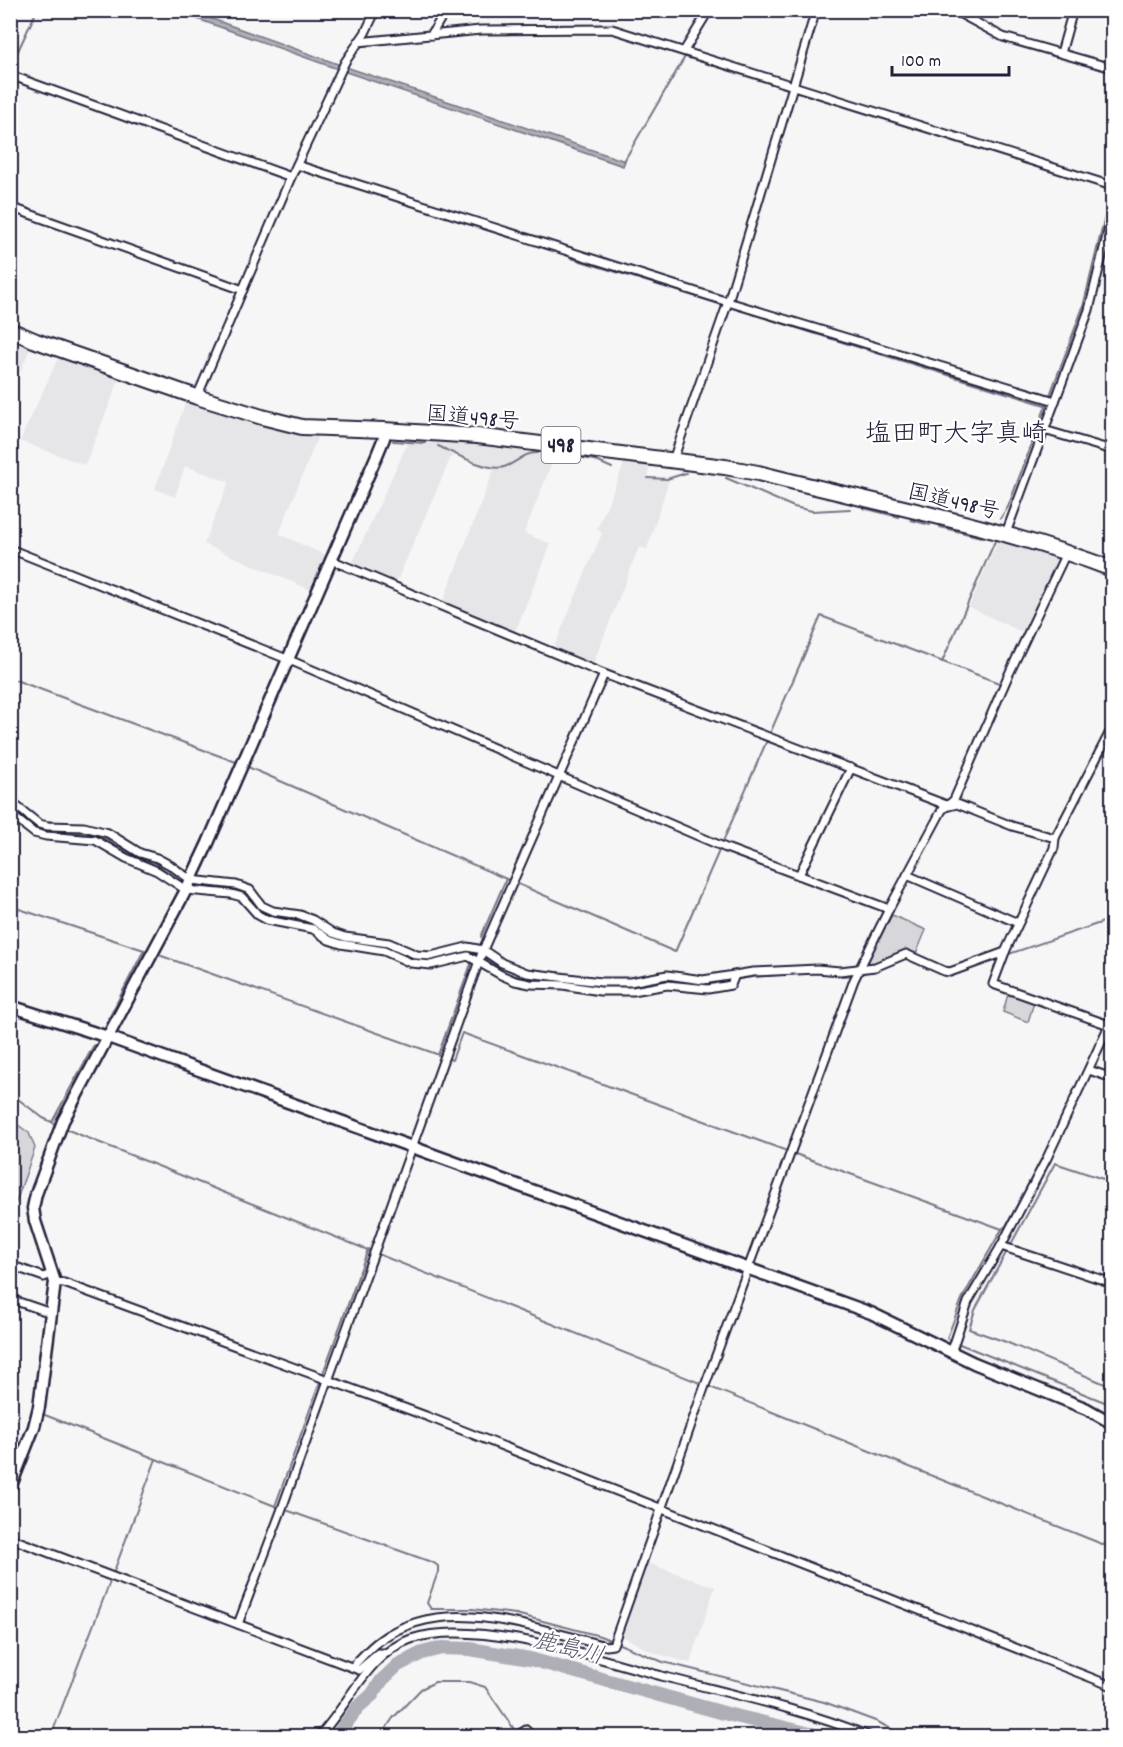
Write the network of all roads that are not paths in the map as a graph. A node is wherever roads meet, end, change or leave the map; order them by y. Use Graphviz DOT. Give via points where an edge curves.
graph roads {
  1 [pos="376,10"];
  2 [pos="446,10"];
  3 [pos="708,10"];
  4 [pos="816,10"];
  5 [pos="953,10"];
  6 [pos="1073,10"];
  7 [pos="431,35"];
  8 [pos="358,42"];
  9 [pos="684,51"];
  10 [pos="1060,53"];
  11 [pos="1113,68"];
  12 [pos="10,75"];
  13 [pos="793,85"];
  14 [pos="297,165"];
  15 [pos="291,177"];
  16 [pos="1110,185"];
  17 [pos="10,207"];
  18 [pos="1113,215"];
  19 [pos="243,290"];
  20 [pos="728,302"];
  21 [pos="10,330"];
  22 [pos="197,397"];
  23 [pos="1055,402"];
  24 [pos="384,430"];
  25 [pos="1044,430"];
  26 [pos="1113,450"];
  27 [pos="673,460"];
  28 [pos="1006,534"];
  29 [pos="10,549"];
  30 [pos="1067,551"];
  31 [pos="331,560"];
  32 [pos="1113,569"];
  33 [pos="287,659"];
  34 [pos="604,674"];
  35 [pos="1113,728"];
  36 [pos="851,768"];
  37 [pos="559,776"];
  38 [pos="10,801"];
  39 [pos="949,806"];
  40 [pos="10,814"];
  41 [pos="1055,838"];
  42 [pos="799,875"];
  43 [pos="907,875"];
  44 [pos="188,885"];
  45 [pos="889,909"];
  46 [pos="1018,923"];
  47 [pos="483,950"];
  48 [pos="1004,956"];
  49 [pos="479,961"];
  50 [pos="860,968"];
  51 [pos="735,975"];
  52 [pos="10,1006"];
  53 [pos="1111,1022"];
  54 [pos="108,1037"];
  55 [pos="1089,1070"];
  56 [pos="1113,1078"];
  57 [pos="413,1148"];
  58 [pos="1001,1246"];
  59 [pos="10,1265"];
  60 [pos="749,1270"];
  61 [pos="54,1277"];
  62 [pos="1113,1283"];
  63 [pos="10,1299"];
  64 [pos="51,1313"];
  65 [pos="952,1350"];
  66 [pos="324,1378"];
  67 [pos="1113,1423"];
  68 [pos="10,1488"];
  69 [pos="662,1509"];
  70 [pos="10,1538"];
  71 [pos="238,1623"];
  72 [pos="386,1653"];
  73 [pos="352,1667"];
  74 [pos="1113,1686"];
  75 [pos="319,1737"];
  76 [pos="516,1737"];
  77 [pos="531,1737"];
  78 [pos="869,1737"];
  1 -- 8 [label="street"];
  2 -- 7 [label="street"];
  3 -- 9 [label="street"];
  4 -- 13 [label="street"];
  5 -- 10 [label="street" via="1003,37"];
  6 -- 10 [label="street"];
  7 -- 8 [label="street"];
  7 -- 9 [label="street" via="481,30 612,29"];
  8 -- 14 [label="street"];
  9 -- 13 [label="street"];
  10 -- 11 [label="street"];
  12 -- 15 [label="street"];
  13 -- 16 [label="street"];
  13 -- 20 [label="street"];
  14 -- 15 [label="street"];
  14 -- 20 [label="street"];
  15 -- 19 [label="street"];
  17 -- 19 [label="street"];
  18 -- 23 [label="street" via="1089,310"];
  19 -- 22 [label="street"];
  20 -- 23 [label="street"];
  20 -- 27 [label="street"];
  21 -- 22 [label="highway, 国道498号 / 498"];
  22 -- 24 [label="highway, 国道498号 / 498" via="302,427"];
  23 -- 25 [label="street"];
  24 -- 27 [label="highway, 国道498号 / 498" via="487,437"];
  24 -- 31 [label="street" via="384,438"];
  25 -- 26 [label="street"];
  25 -- 28 [label="street"];
  27 -- 28 [label="highway, 国道498号 / 498" via="758,473"];
  28 -- 30 [label="highway, 国道498号 / 498"];
  29 -- 33 [label="street"];
  30 -- 32 [label="highway, 国道498号 / 498"];
  30 -- 39 [label="street"];
  31 -- 33 [label="street"];
  31 -- 34 [label="street"];
  33 -- 37 [label="street"];
  33 -- 44 [label="street"];
  34 -- 36 [label="street"];
  34 -- 37 [label="street"];
  35 -- 41 [label="street"];
  36 -- 39 [label="street"];
  36 -- 42 [label="street"];
  37 -- 42 [label="street"];
  37 -- 47 [label="street"];
  38 -- 44 [label="street" via="39,824 108,833 140,853 170,865"];
  39 -- 41 [label="street" via="957,804"];
  39 -- 43 [label="street" via="942,810"];
  40 -- 44 [label="street" via="34,833 95,840"];
  41 -- 46 [label="street" via="1054,848"];
  42 -- 45 [label="street"];
  43 -- 45 [label="street"];
  43 -- 46 [label="street"];
  44 -- 47 [label="street" via="236,885 250,890 262,906 273,911 300,915 333,933 389,943 417,955 431,956 467,947"];
  44 -- 49 [label="street" via="242,897 267,920 314,929 329,940 384,951 411,963 431,965 468,956"];
  44 -- 54 [label="street"];
  45 -- 50 [label="street"];
  46 -- 48 [label="street"];
  47 -- 49 [label="street"];
  47 -- 51 [label="street" via="527,973 601,982 630,982 667,975 703,980"];
  48 -- 50 [label="street" via="950,972 906,954 875,967"];
  48 -- 53 [label="street" via="993,984"];
  49 -- 51 [label="street" via="515,981 600,991 668,985 708,989 731,986"];
  49 -- 57 [label="street"];
  50 -- 51 [label="street"];
  50 -- 60 [label="street"];
  52 -- 54 [label="street"];
  53 -- 55 [label="street"];
  54 -- 57 [label="street"];
  54 -- 61 [label="street" via="63,1121 36,1194 35,1221"];
  55 -- 56 [label="street"];
  55 -- 58 [label="street"];
  57 -- 60 [label="street"];
  57 -- 66 [label="street"];
  58 -- 62 [label="street"];
  58 -- 65 [label="street" via="968,1302"];
  59 -- 61 [label="street"];
  60 -- 65 [label="street" via="871,1313"];
  60 -- 69 [label="street"];
  61 -- 64 [label="street"];
  61 -- 66 [label="street"];
  63 -- 64 [label="street"];
  64 -- 68 [label="street" via="34,1427"];
  65 -- 67 [label="street"];
  66 -- 69 [label="street"];
  66 -- 71 [label="street" via="284,1504"];
  69 -- 73 [label="street" via="613,1645 503,1621 437,1618 413,1623 379,1641"];
  69 -- 74 [label="street"];
  70 -- 71 [label="street"];
  71 -- 73 [label="street"];
  72 -- 73 [label="street" via="379,1653 359,1670"];
  72 -- 75 [label="street" via="359,1681"];
  72 -- 78 [label="street" via="410,1640 431,1635 469,1633 533,1642 790,1709"];
  76 -- 77 [label="street" via="526,1730"];
}
